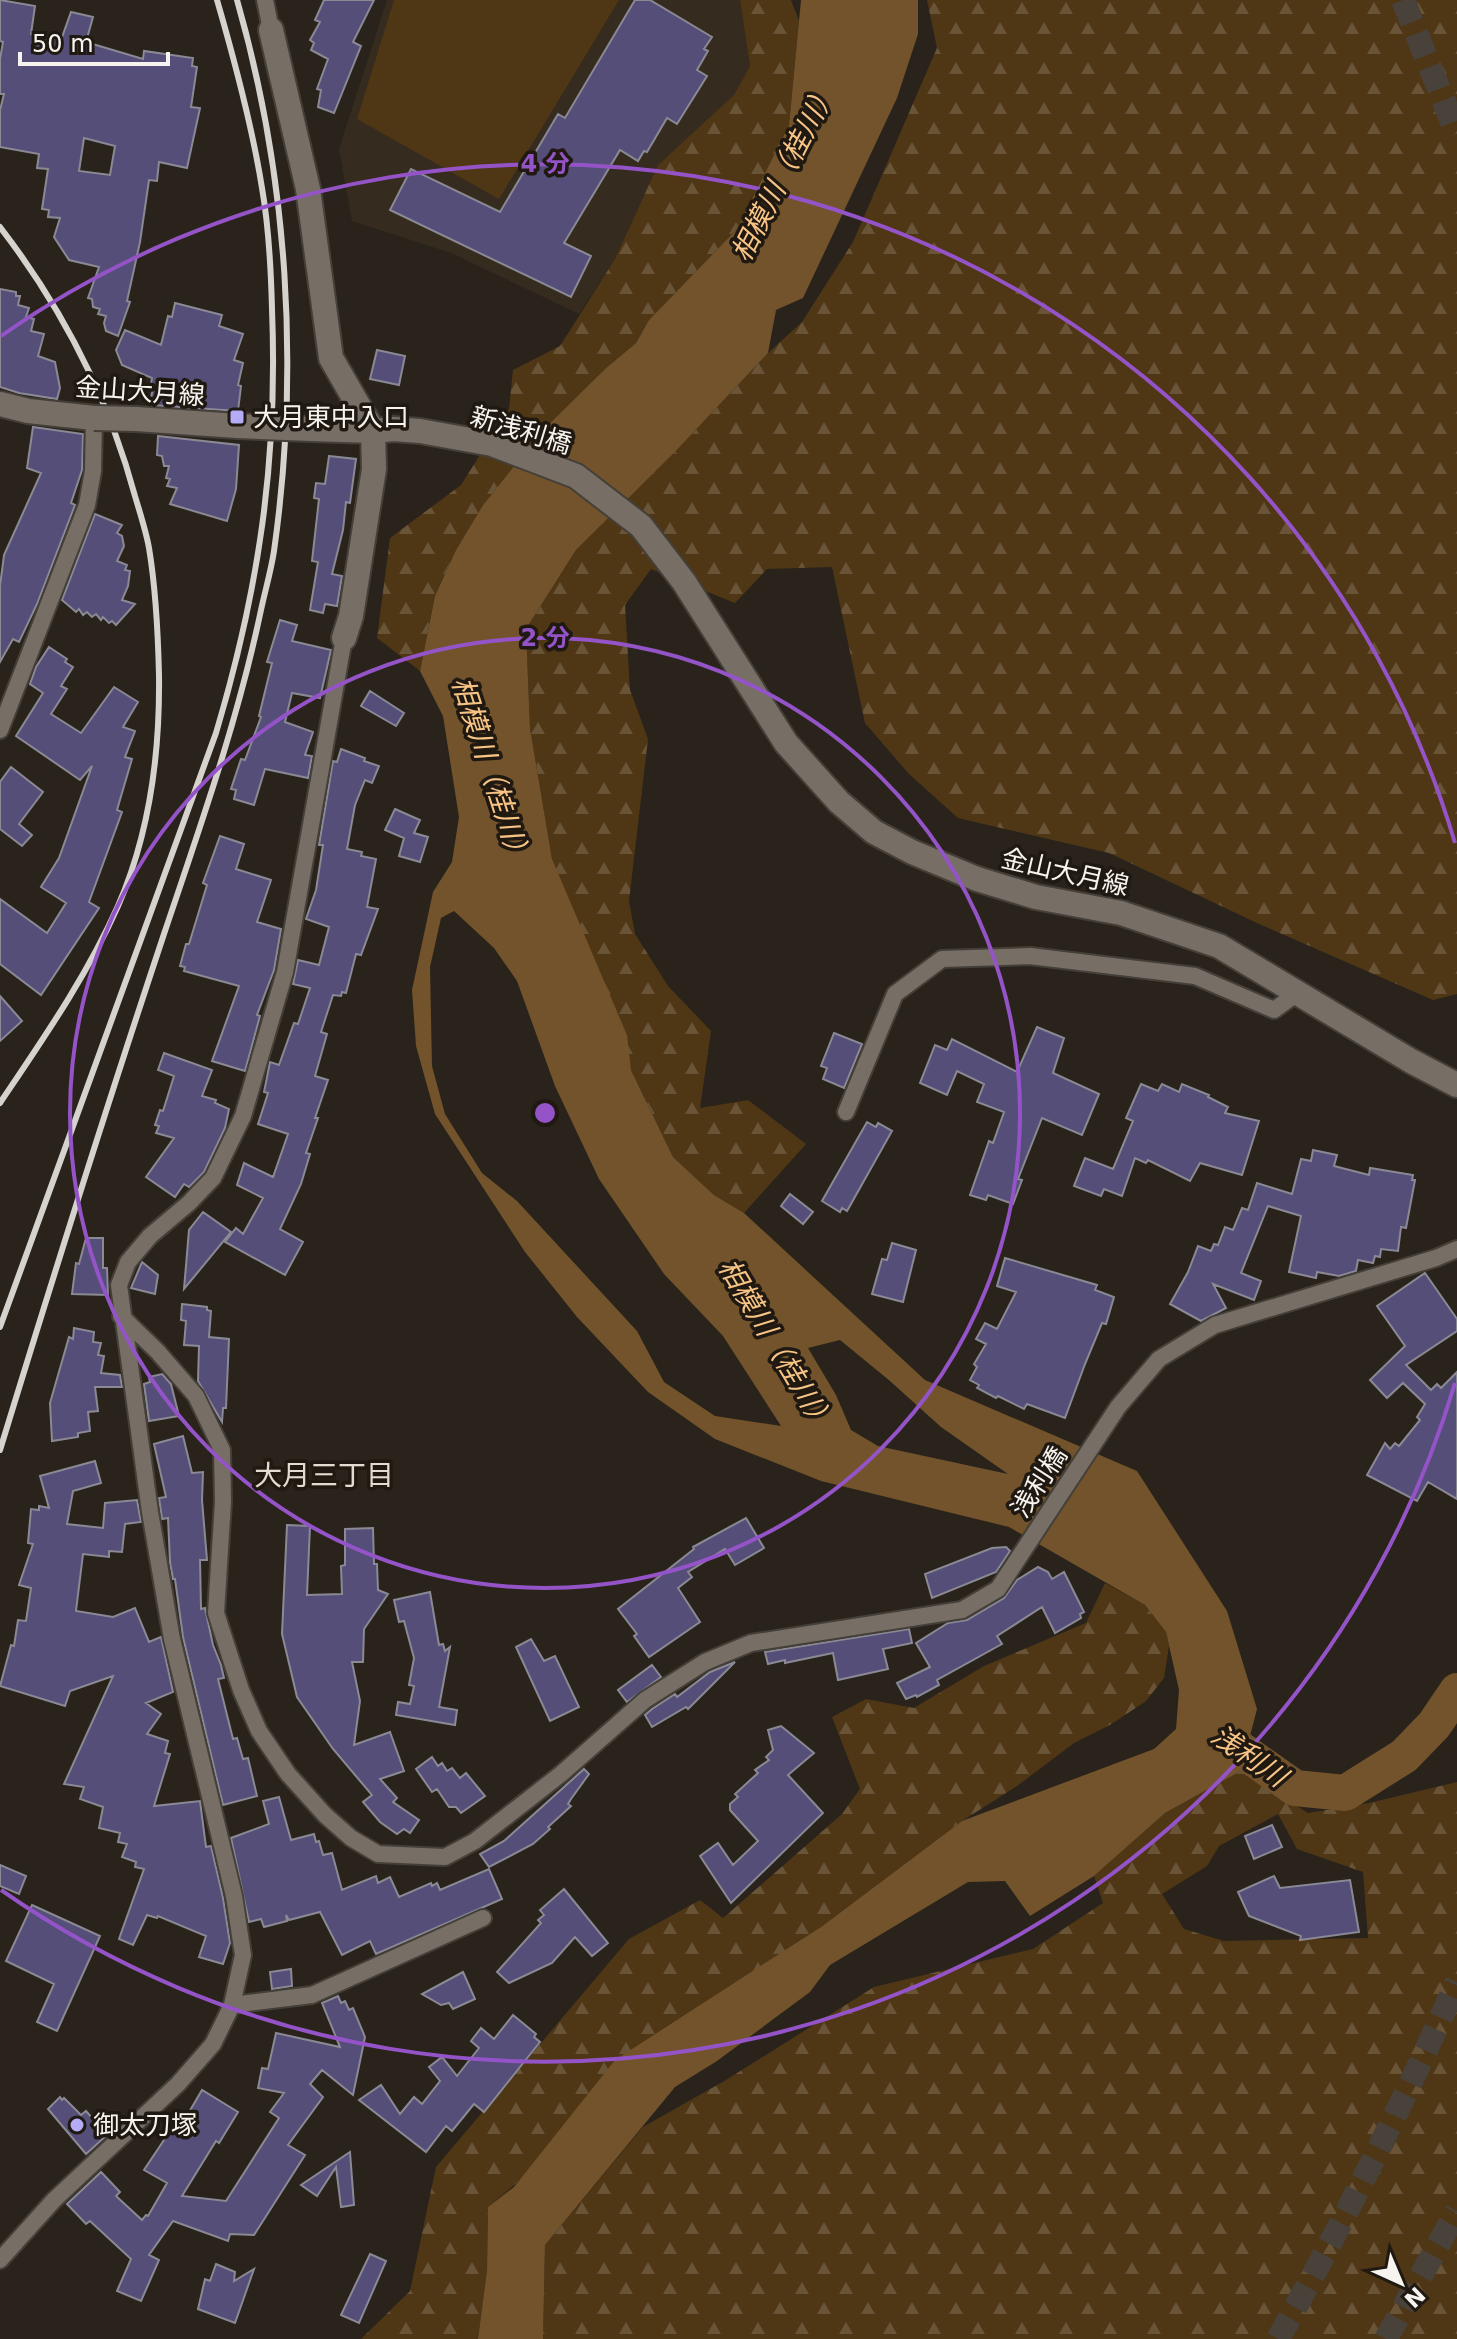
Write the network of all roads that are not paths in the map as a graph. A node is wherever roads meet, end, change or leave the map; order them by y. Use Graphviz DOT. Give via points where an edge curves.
graph roads {
  1 [pos="265,0"];
  2 [pos="271,30"];
  3 [pos="0,404"];
  4 [pos="94,418"];
  5 [pos="373,431"];
  6 [pos="420,431"];
  7 [pos="344,638"];
  8 [pos="723,640"];
  9 [pos="0,730"];
  10 [pos="1296,994"];
  11 [pos="1457,1085"];
  12 [pos="846,1112"];
  13 [pos="1457,1249"];
  14 [pos="121,1316"];
  15 [pos="483,1918"];
  16 [pos="232,2005"];
  17 [pos="0,2260"];
  1 -- 2 [label="street"];
  2 -- 5 [label="main road" via="308,189 331,358"];
  3 -- 4 [label="main road, 金山大月線"];
  4 -- 5 [label="main road, 金山大月線, bridge"];
  4 -- 9 [label="street" via="87,505"];
  5 -- 6 [label="main road, 金山大月線"];
  5 -- 7 [label="main road" via="374,469"];
  6 -- 8 [label="main road, 新浅利橋" via="492,444 576,476 641,526"];
  7 -- 14 [label="street" via="285,972 243,1116 213,1178 128,1262 119,1285"];
  8 -- 10 [label="main road, 金山大月線" via="786,743 874,832 977,879 1121,913 1219,946"];
  10 -- 11 [label="main road, 金山大月線"];
  10 -- 12 [label="street" via="1274,1010 1195,976 1030,956 942,959 895,994"];
  13 -- 14 [label="street, 浅利橋" via="1215,1325 1159,1359 1114,1414 998,1589 962,1610 751,1643 705,1662 645,1700 561,1774 475,1841 445,1857 378,1854 351,1838 288,1774 259,1731 216,1613 222,1450 196,1396"];
  14 -- 16 [label="street" via="172,1639 234,1896 243,1955"];
  15 -- 16 [label="street" via="312,1995"];
  16 -- 17 [label="street" via="213,2044 178,2084 54,2200"];
}
